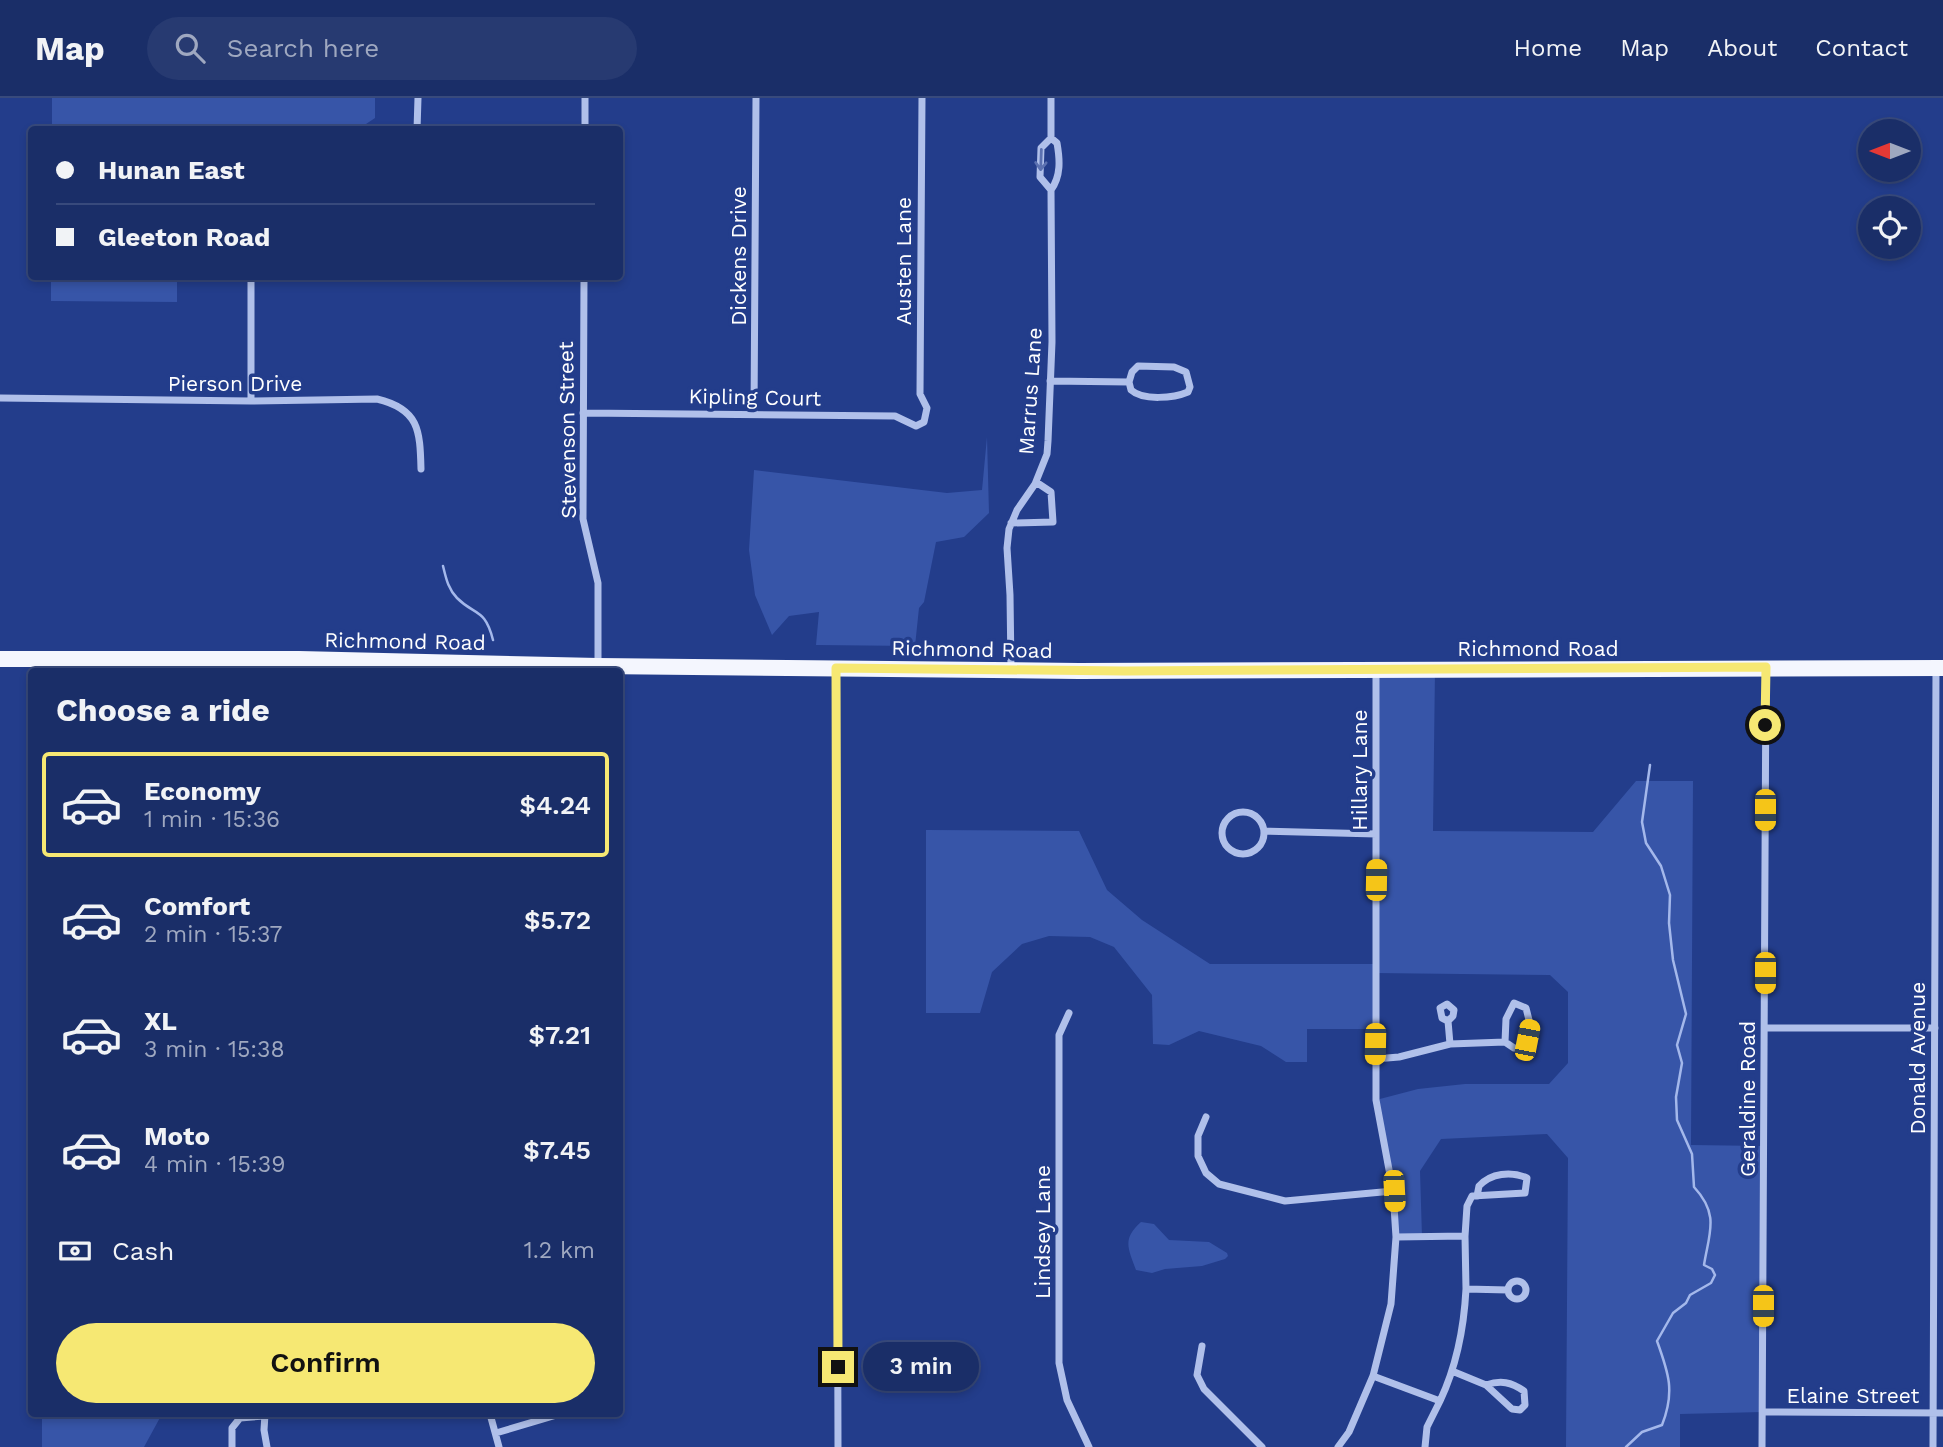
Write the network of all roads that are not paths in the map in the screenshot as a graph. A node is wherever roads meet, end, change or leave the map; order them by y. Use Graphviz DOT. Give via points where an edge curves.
graph roads {
  1 [pos="418,98"];
  2 [pos="585,98"];
  3 [pos="756,98"];
  4 [pos="922,98"];
  5 [pos="1051,98"];
  6 [pos="418,126"];
  7 [pos="585,126"];
  8 [pos="1051,138"];
  9 [pos="1051,190"];
  10 [pos="251,280"];
  11 [pos="584,280"];
  12 [pos="1050,381"];
  13 [pos="1129,382"];
  14 [pos="0,398"];
  15 [pos="251,401"];
  16 [pos="583,413"];
  17 [pos="754,414"];
  18 [pos="924,422"];
  19 [pos="421,469"];
  20 [pos="1036,482"];
  21 [pos="1011,523"];
  22 [pos="0,659"];
  23 [pos="1766,667"];
  24 [pos="568,668"];
  25 [pos="598,668"];
  26 [pos="836,668"];
  27 [pos="1940,668"];
  28 [pos="623,669"];
  29 [pos="1376,669"];
  30 [pos="1011,670"];
  31 [pos="1264,831"];
  32 [pos="1376,834"];
  33 [pos="1069,1013"];
  34 [pos="1448,1021"];
  35 [pos="1765,1028"];
  36 [pos="1935,1028"];
  37 [pos="1505,1042"];
  38 [pos="1450,1044"];
  39 [pos="1375,1059"];
  40 [pos="1206,1117"];
  41 [pos="1394,1191"];
  42 [pos="1477,1196"];
  43 [pos="1465,1236"];
  44 [pos="1396,1237"];
  45 [pos="1466,1289"];
  46 [pos="1508,1290"];
  47 [pos="1202,1346"];
  48 [pos="1452,1371"];
  49 [pos="1373,1376"];
  50 [pos="1486,1385"];
  51 [pos="1440,1401"];
  52 [pos="1762,1412"];
  53 [pos="1934,1413"];
  54 [pos="1943,1413"];
  55 [pos="248,1417"];
  56 [pos="265,1417"];
  57 [pos="491,1417"];
  58 [pos="550,1417"];
  59 [pos="496,1433"];
  60 [pos="232,1447"];
  61 [pos="267,1447"];
  62 [pos="499,1447"];
  63 [pos="838,1447"];
  64 [pos="1089,1447"];
  65 [pos="1262,1447"];
  66 [pos="1338,1447"];
  67 [pos="1425,1447"];
  68 [pos="1762,1447"];
  69 [pos="1933,1447"];
  1 -- 6 [label="street"];
  2 -- 7 [label="street"];
  3 -- 17 [label="street, Dickens Drive"];
  4 -- 18 [label="street, Austen Lane" via="920,394 927,408"];
  5 -- 8 [label="street"];
  8 -- 9 [label="street, Marrus Lane" via="1057,143 1059,169"];
  8 -- 9 [label="street, Marrus Lane, one-way" via="1041,148 1040,177"];
  9 -- 12 [label="street, Marrus Lane"];
  10 -- 15 [label="street"];
  11 -- 16 [label="street, Stevenson Street"];
  12 -- 13 [label="street"];
  12 -- 20 [label="street, Marrus Lane" via="1048,440"];
  13 -- 13 [label="street" via="1140,396 1178,396 1190,387 1186,372 1174,367 1138,366"];
  14 -- 15 [label="street, Pierson Drive"];
  15 -- 19 [label="street, Pierson Drive" via="377,399 393,403 410,415 416,426"];
  16 -- 17 [label="street, Kipling Court"];
  16 -- 25 [label="street, Stevenson Street" via="583,519 598,583"];
  17 -- 18 [label="street, Kipling Court" via="895,416 916,426"];
  20 -- 21 [label="street, Marrus Lane"];
  20 -- 21 [label="street" via="1051,492 1053,522"];
  21 -- 30 [label="street, Marrus Lane" via="1007,548"];
  22 -- 24 [label="main road, Richmond Road" via="299,659"];
  23 -- 27 [label="main road, Richmond Road"];
  23 -- 29 [label="main road, Richmond Road"];
  23 -- 35 [label="street, Geraldine Road"];
  26 -- 28 [label="main road, Richmond Road"];
  26 -- 30 [label="main road, Richmond Road"];
  26 -- 63 [label="street"];
  27 -- 36 [label="street, Donald Avenue"];
  29 -- 30 [label="main road, Richmond Road"];
  29 -- 32 [label="street, Hillary Lane"];
  31 -- 31 [label="street" via="1259,846 1245,854 1230,849 1222,835 1226,820 1241,812 1257,817"];
  31 -- 32 [label="street"];
  32 -- 39 [label="street, Hillary Lane"];
  33 -- 64 [label="street, Lindsey Lane" via="1059,1035 1059,1363 1067,1401"];
  34 -- 38 [label="street"];
  35 -- 36 [label="street"];
  35 -- 52 [label="street, Geraldine Road"];
  36 -- 53 [label="street, Donald Avenue"];
  37 -- 37 [label="street" via="1523,1048 1530,1024 1526,1008 1514,1003 1506,1019"];
  37 -- 38 [label="street"];
  38 -- 39 [label="street"];
  39 -- 41 [label="street, Hillary Lane" via="1376,1100"];
  40 -- 41 [label="street" via="1198,1136 1198,1156 1206,1173 1219,1184 1285,1202"];
  41 -- 44 [label="street, Hillary Lane"];
  42 -- 42 [label="street" via="1479,1186 1490,1177 1517,1174 1527,1178 1525,1193"];
  42 -- 43 [label="street" via="1472,1196 1467,1206"];
  43 -- 44 [label="street"];
  43 -- 45 [label="street"];
  44 -- 49 [label="street, Hillary Lane" via="1391,1304"];
  45 -- 46 [label="street"];
  45 -- 48 [label="street"];
  47 -- 65 [label="street" via="1197,1376 1204,1389"];
  48 -- 50 [label="street"];
  48 -- 51 [label="street"];
  49 -- 51 [label="street"];
  49 -- 66 [label="street, Hillary Lane"];
  50 -- 50 [label="street" via="1512,1409 1525,1405 1524,1391 1515,1385"];
  51 -- 67 [label="street" via="1427,1427"];
  52 -- 53 [label="street, Elaine Street"];
  52 -- 68 [label="street, Geraldine Road"];
  53 -- 54 [label="street, Elaine Street"];
  53 -- 69 [label="street, Donald Avenue"];
  55 -- 60 [label="street" via="240,1418 232,1428"];
  56 -- 61 [label="street"];
  57 -- 59 [label="street"];
  58 -- 59 [label="street"];
  59 -- 62 [label="street"];
}
